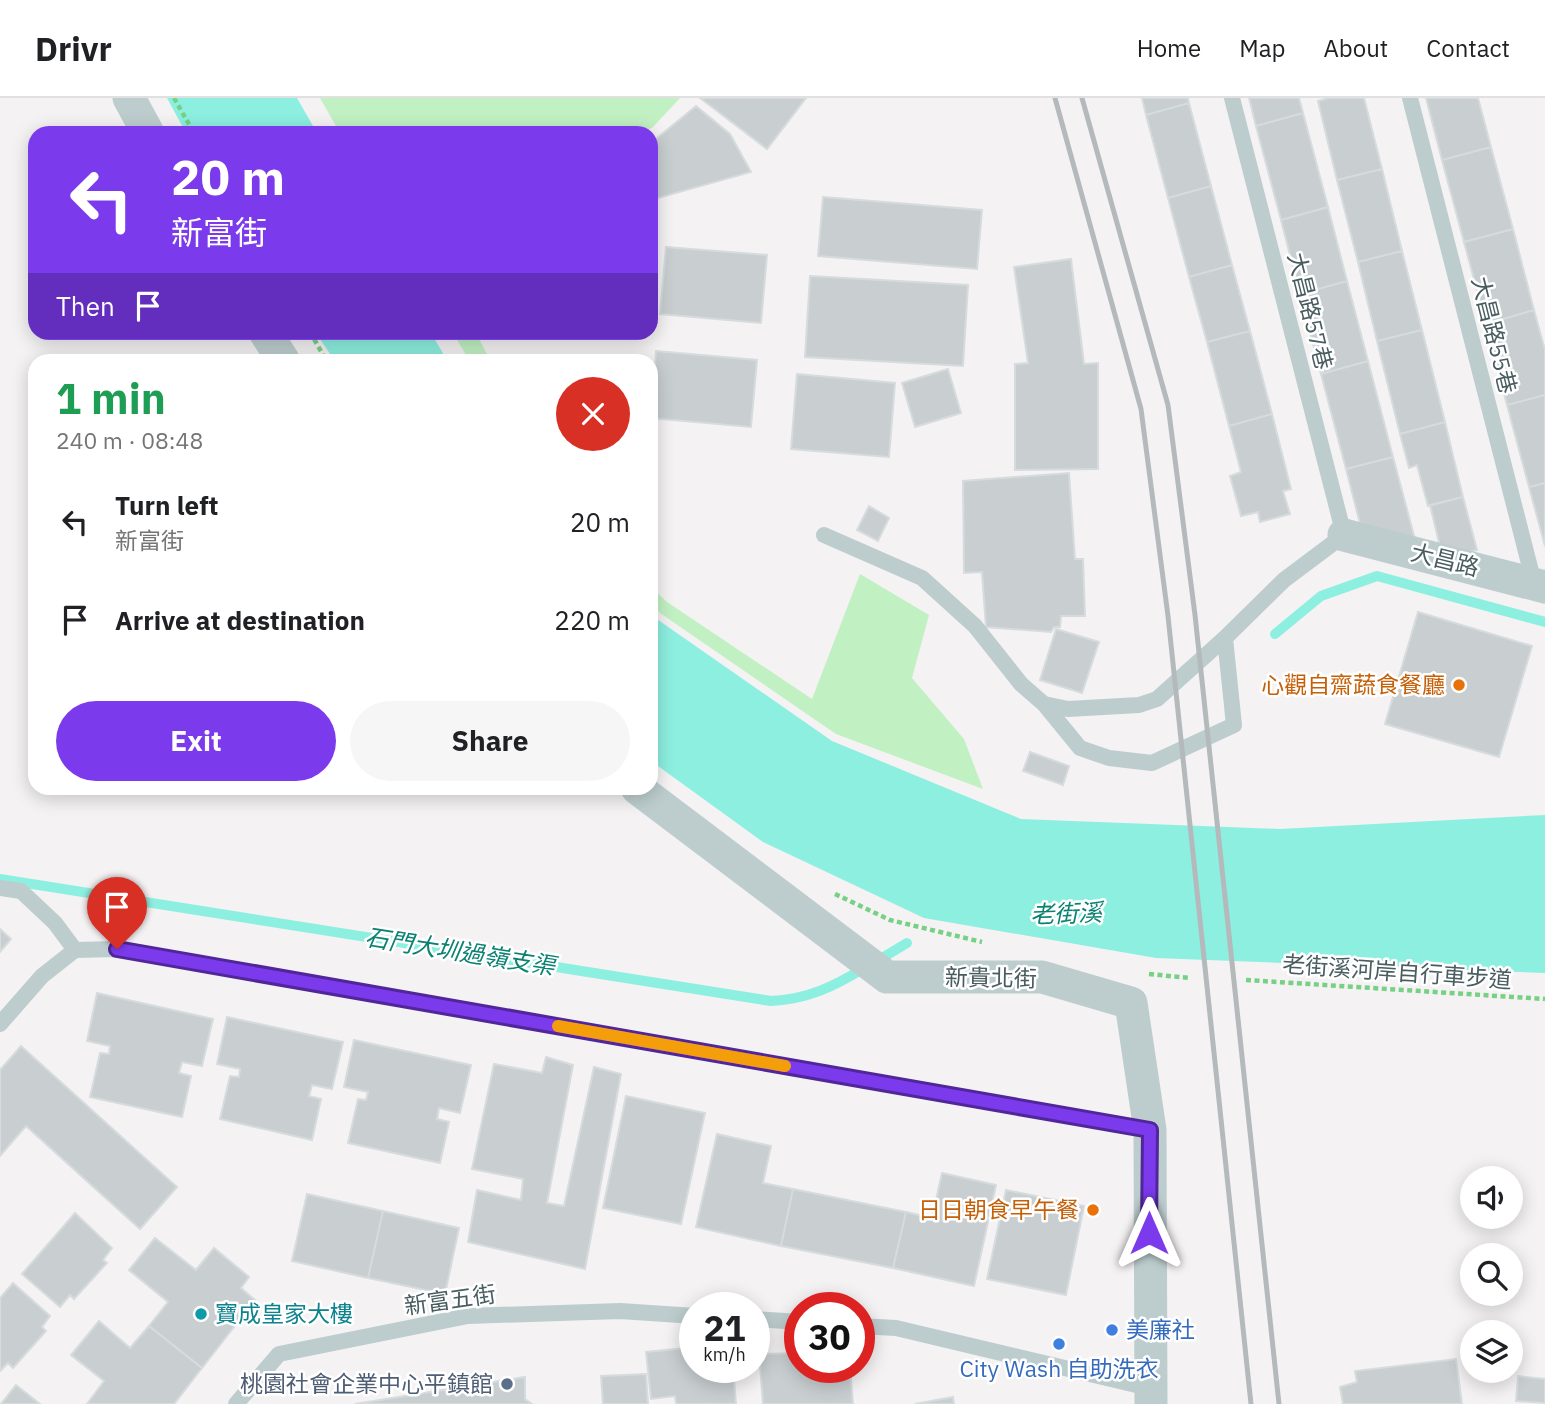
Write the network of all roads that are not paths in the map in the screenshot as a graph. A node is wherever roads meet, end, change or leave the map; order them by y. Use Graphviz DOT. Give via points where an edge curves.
graph roads {
  1 [pos="130,98"];
  2 [pos="1233,98"];
  3 [pos="1410,98"];
  4 [pos="144,126"];
  5 [pos="824,535"];
  6 [pos="1344,535"];
  7 [pos="1539,585"];
  8 [pos="1225,638"];
  9 [pos="1044,704"];
  10 [pos="646,795"];
  11 [pos="0,888"];
  12 [pos="75,950"];
  13 [pos="0,1024"];
  14 [pos="1150,1130"];
  15 [pos="679,1315"];
  16 [pos="875,1327"];
  17 [pos="1150,1396"];
  18 [pos="236,1404"];
  1 -- 4 [label="street"];
  2 -- 6 [label="lane, 大昌路57巷"];
  3 -- 7 [label="lane, 大昌路55巷"];
  5 -- 9 [label="lane" via="922,579 975,626 1021,684"];
  6 -- 7 [label="street, 大昌路"];
  6 -- 8 [label="lane" via="1284,580"];
  8 -- 9 [label="lane" via="1157,699 1139,705 1068,709"];
  8 -- 9 [label="lane" via="1234,726 1152,763 1109,758 1080,748"];
  10 -- 14 [label="street, 新貴北街" via="887,977 1042,977 1131,1003"];
  11 -- 12 [label="lane" via="21,891"];
  12 -- 13 [label="lane" via="42,976"];
  12 -- 14 [label="lane" via="131,951"];
  14 -- 17 [label="street"];
  15 -- 18 [label="lane, 新富五街" via="620,1311 468,1317 279,1354"];
  16 -- 17 [label="lane" via="896,1328"];
}
